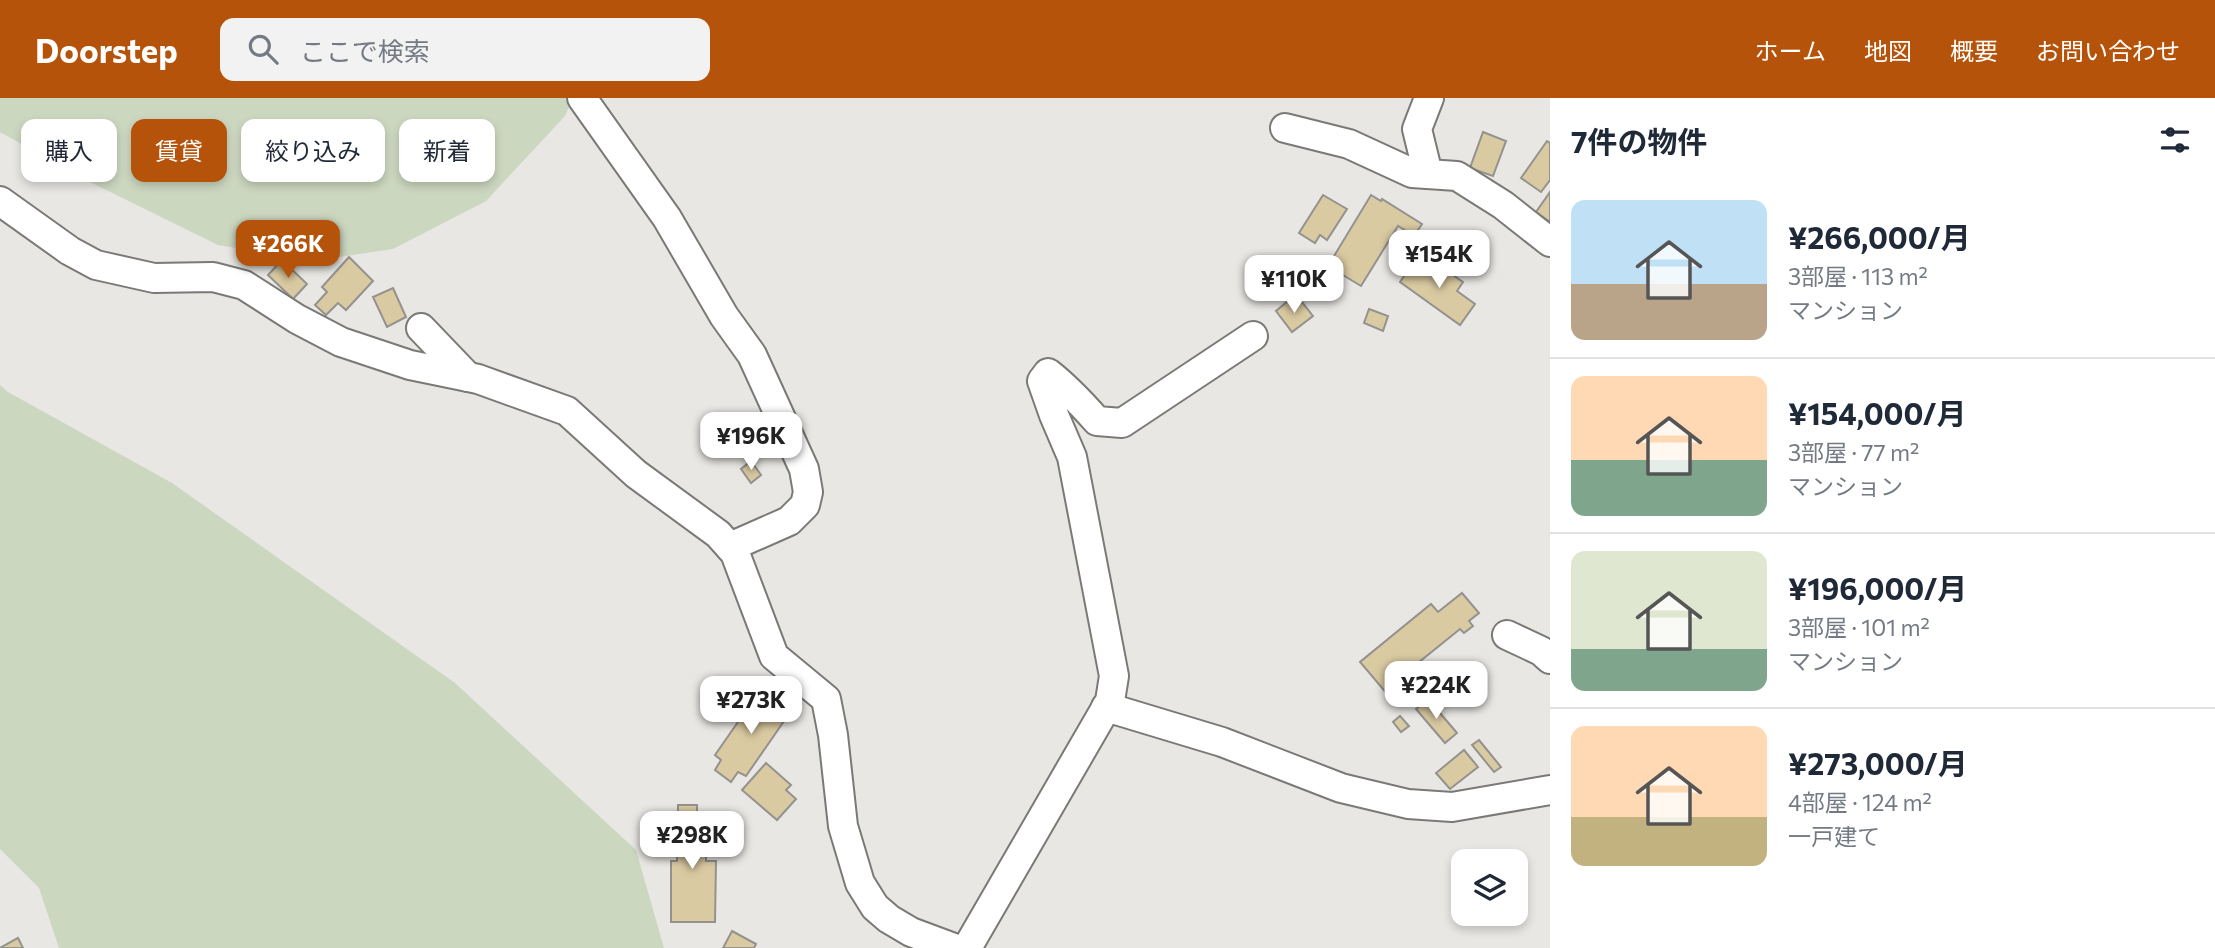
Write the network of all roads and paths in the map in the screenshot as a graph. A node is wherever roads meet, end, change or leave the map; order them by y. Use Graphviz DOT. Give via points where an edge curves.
graph roads {
  1 [pos="582,98"];
  2 [pos="1429,98"];
  3 [pos="1285,128"];
  4 [pos="1428,174"];
  5 [pos="0,201"];
  6 [pos="1550,242"];
  7 [pos="421,328"];
  8 [pos="1253,336"];
  9 [pos="468,377"];
  10 [pos="730,547"];
  11 [pos="1507,635"];
  12 [pos="1550,659"];
  13 [pos="1106,707"];
  14 [pos="1550,790"];
  15 [pos="954,948"];
  16 [pos="967,948"];
  1 -- 10 [label="street" via="667,218 752,355 804,469 805,505 789,521"];
  2 -- 4 [label="street" via="1417,130"];
  3 -- 4 [label="street" via="1349,144 1412,173"];
  4 -- 6 [label="street" via="1457,176"];
  5 -- 9 [label="street" via="96,265 154,278 213,277 244,285 341,342 410,365"];
  7 -- 9 [label="street"];
  8 -- 13 [label="street" via="1122,424 1097,421 1048,373 1042,381 1072,457 1080,497 1114,676"];
  9 -- 10 [label="street" via="567,411 636,474"];
  10 -- 15 [label="street" via="774,656 825,699 843,826 860,883 889,919"];
  11 -- 12 [label="street"];
  13 -- 14 [label="street" via="1222,742 1341,788 1408,804 1451,807"];
  13 -- 16 [label="street"];
}
